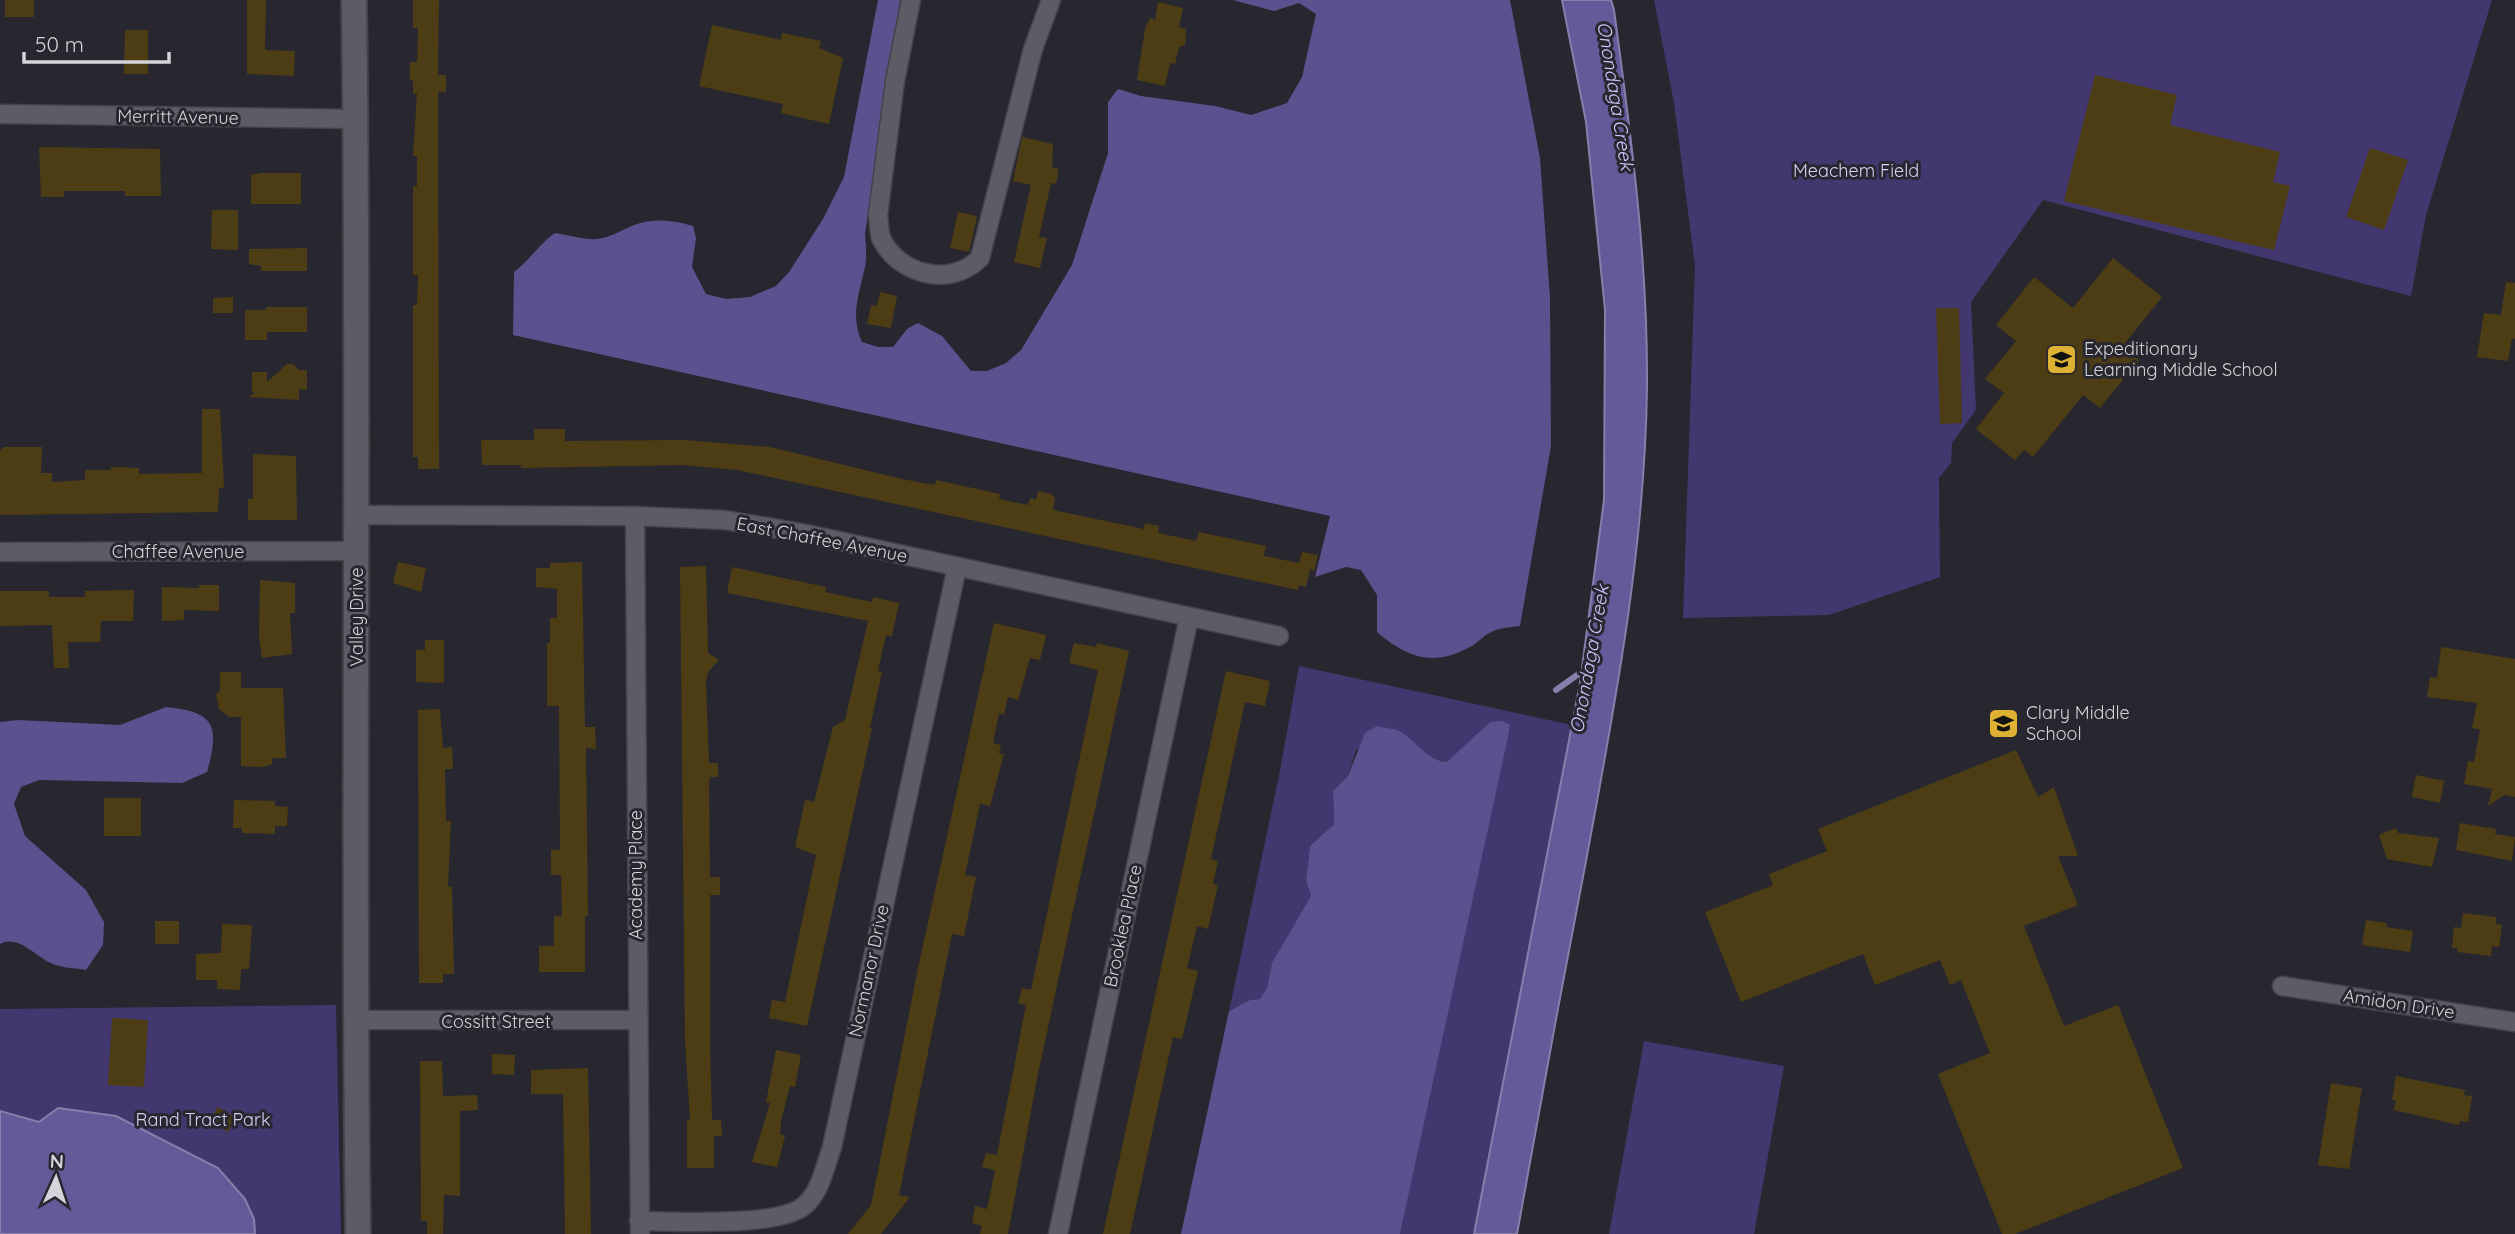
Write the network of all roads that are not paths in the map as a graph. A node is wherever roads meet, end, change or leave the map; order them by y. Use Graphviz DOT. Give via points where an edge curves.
graph roads {
  1 [pos="354,0"];
  2 [pos="911,0"];
  3 [pos="1051,0"];
  4 [pos="0,114"];
  5 [pos="356,119"];
  6 [pos="357,515"];
  7 [pos="635,516"];
  8 [pos="357,551"];
  9 [pos="0,552"];
  10 [pos="957,567"];
  11 [pos="1189,617"];
  12 [pos="1279,636"];
  13 [pos="2282,986"];
  14 [pos="355,1020"];
  15 [pos="637,1020"];
  16 [pos="2515,1022"];
  17 [pos="640,1227"];
  18 [pos="358,1234"];
  19 [pos="1058,1234"];
  1 -- 5 [label="main road, Valley Drive"];
  2 -- 3 [label="street" via="895,81 878,215 881,237 897,260 920,273 942,275 971,267 980,258 1033,49"];
  4 -- 5 [label="street, Merritt Avenue"];
  5 -- 6 [label="main road, Valley Drive"];
  6 -- 7 [label="street, East Chaffee Avenue"];
  6 -- 8 [label="main road, Valley Drive"];
  7 -- 10 [label="street, East Chaffee Avenue" via="738,522"];
  7 -- 15 [label="street, Academy Place"];
  8 -- 9 [label="street, Chaffee Avenue"];
  8 -- 14 [label="main road, Valley Drive"];
  10 -- 11 [label="street, East Chaffee Avenue"];
  10 -- 17 [label="street, Normanor Drive" via="832,1147 816,1193 803,1208 781,1216"];
  11 -- 12 [label="street, East Chaffee Avenue"];
  11 -- 19 [label="street, Brooklea Place"];
  13 -- 16 [label="street, Amidon Drive"];
  14 -- 15 [label="street, Cossitt Street"];
  14 -- 18 [label="main road, Valley Drive"];
  15 -- 17 [label="street, Academy Place"];
}
